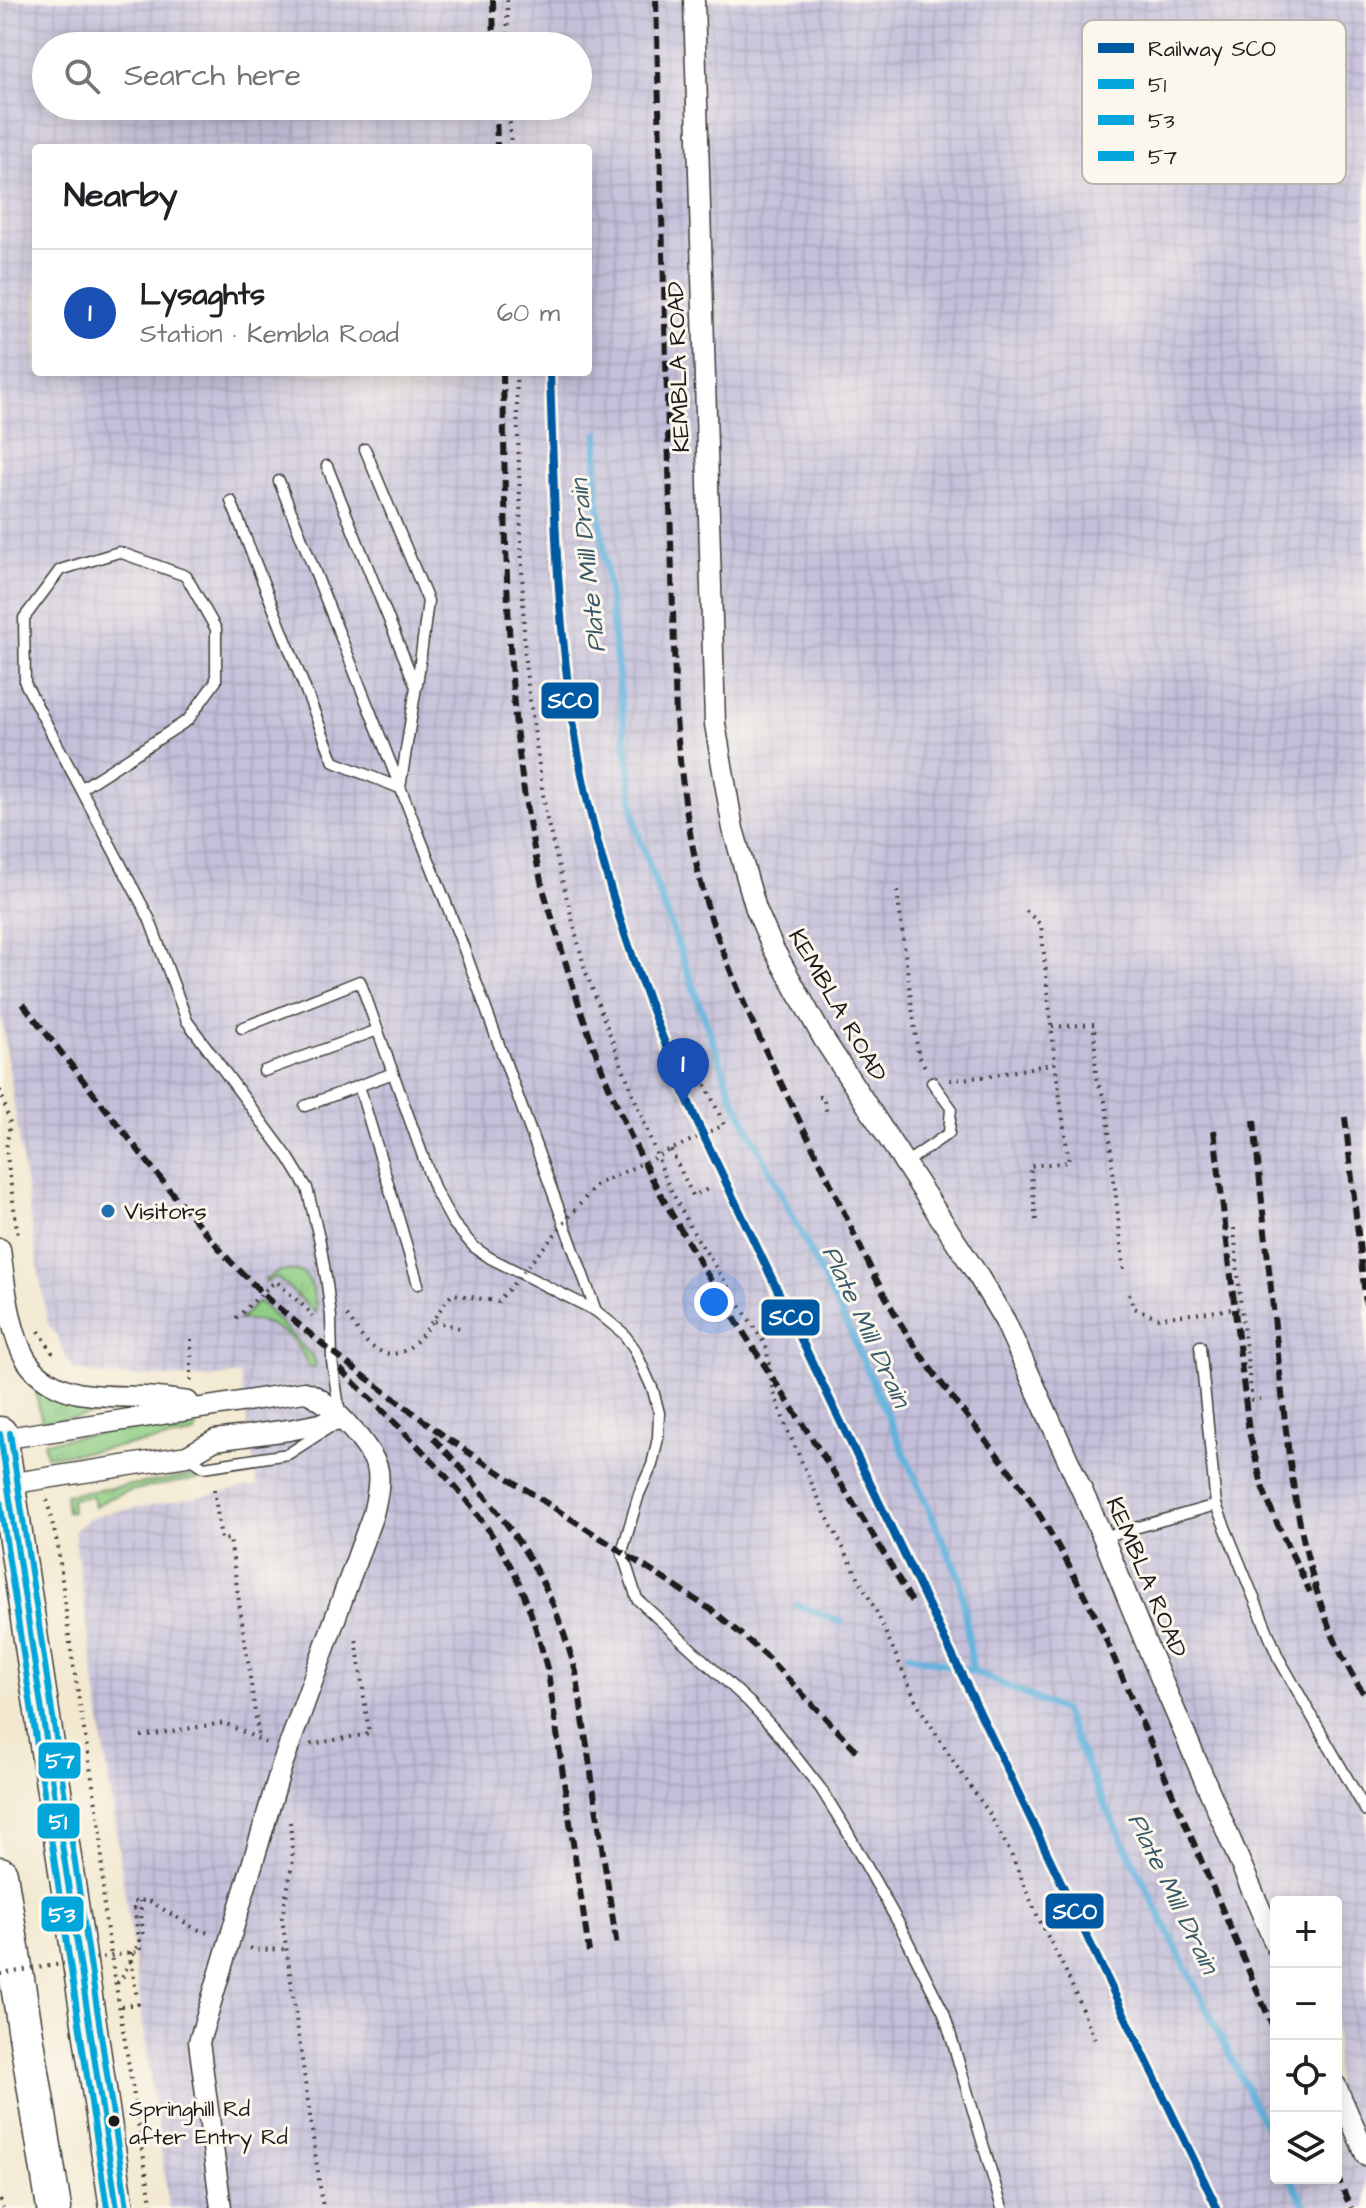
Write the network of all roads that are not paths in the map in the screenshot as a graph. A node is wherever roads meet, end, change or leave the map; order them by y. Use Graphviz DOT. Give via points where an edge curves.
graph roads {
  1 [pos="694,0"];
  2 [pos="365,449"];
  3 [pos="327,466"];
  4 [pos="279,481"];
  5 [pos="231,501"];
  6 [pos="416,687"];
  7 [pos="82,788"];
  8 [pos="400,788"];
  9 [pos="242,1028"];
  10 [pos="378,1030"];
  11 [pos="264,1071"];
  12 [pos="393,1073"];
  13 [pos="932,1082"];
  14 [pos="359,1086"];
  15 [pos="305,1106"];
  16 [pos="904,1164"];
  17 [pos="0,1249"];
  18 [pos="418,1284"];
  19 [pos="596,1311"];
  20 [pos="1200,1346"];
  21 [pos="209,1405"];
  22 [pos="341,1420"];
  23 [pos="0,1437"];
  24 [pos="215,1440"];
  25 [pos="187,1456"];
  26 [pos="4,1484"];
  27 [pos="1216,1505"];
  28 [pos="1103,1537"];
  29 [pos="1366,1811"];
  30 [pos="0,1874"];
  31 [pos="1270,1932"];
  32 [pos="1342,2100"];
  33 [pos="1366,2155"];
  34 [pos="54,2208"];
  35 [pos="117,2208"];
  36 [pos="221,2208"];
  37 [pos="1002,2208"];
  1 -- 16 [label="street, KEMBLA ROAD" via="712,666 723,776 744,870 773,948"];
  2 -- 6 [label="lane" via="428,601"];
  3 -- 6 [label="lane"];
  4 -- 8 [label="lane"];
  5 -- 8 [label="lane" via="334,762"];
  6 -- 8 [label="lane"];
  7 -- 7 [label="lane" via="25,683 24,618 60,570 119,552 186,576 216,629 216,681 188,720"];
  7 -- 22 [label="lane" via="149,918 187,1021 307,1188 329,1296"];
  8 -- 19 [label="lane"];
  9 -- 10 [label="lane" via="360,981"];
  10 -- 11 [label="lane"];
  10 -- 12 [label="lane"];
  12 -- 14 [label="lane"];
  12 -- 19 [label="lane" via="435,1190 463,1236 490,1258"];
  13 -- 16 [label="lane" via="951,1108 949,1133"];
  14 -- 15 [label="lane"];
  14 -- 18 [label="lane"];
  16 -- 28 [label="street, KEMBLA ROAD" via="1005,1321"];
  17 -- 21 [label="street" via="19,1342 40,1375 78,1393"];
  19 -- 37 [label="lane" via="634,1348 659,1413 652,1465 622,1552 637,1599 774,1729 844,1826 944,2013"];
  20 -- 27 [label="lane"];
  21 -- 22 [label="street" via="308,1392"];
  21 -- 23 [label="street"];
  21 -- 24 [label="street"];
  22 -- 24 [label="street"];
  22 -- 25 [label="lane" via="288,1454 204,1467"];
  22 -- 36 [label="street" via="374,1459 378,1491 286,1753 199,2042"];
  23 -- 26 [label="main road"];
  24 -- 25 [label="street"];
  25 -- 26 [label="street"];
  26 -- 35 [label="main road"];
  27 -- 28 [label="lane"];
  27 -- 29 [label="lane" via="1278,1657"];
  28 -- 31 [label="street, KEMBLA ROAD"];
  30 -- 34 [label="main road"];
  32 -- 33 [label="street"];
}
